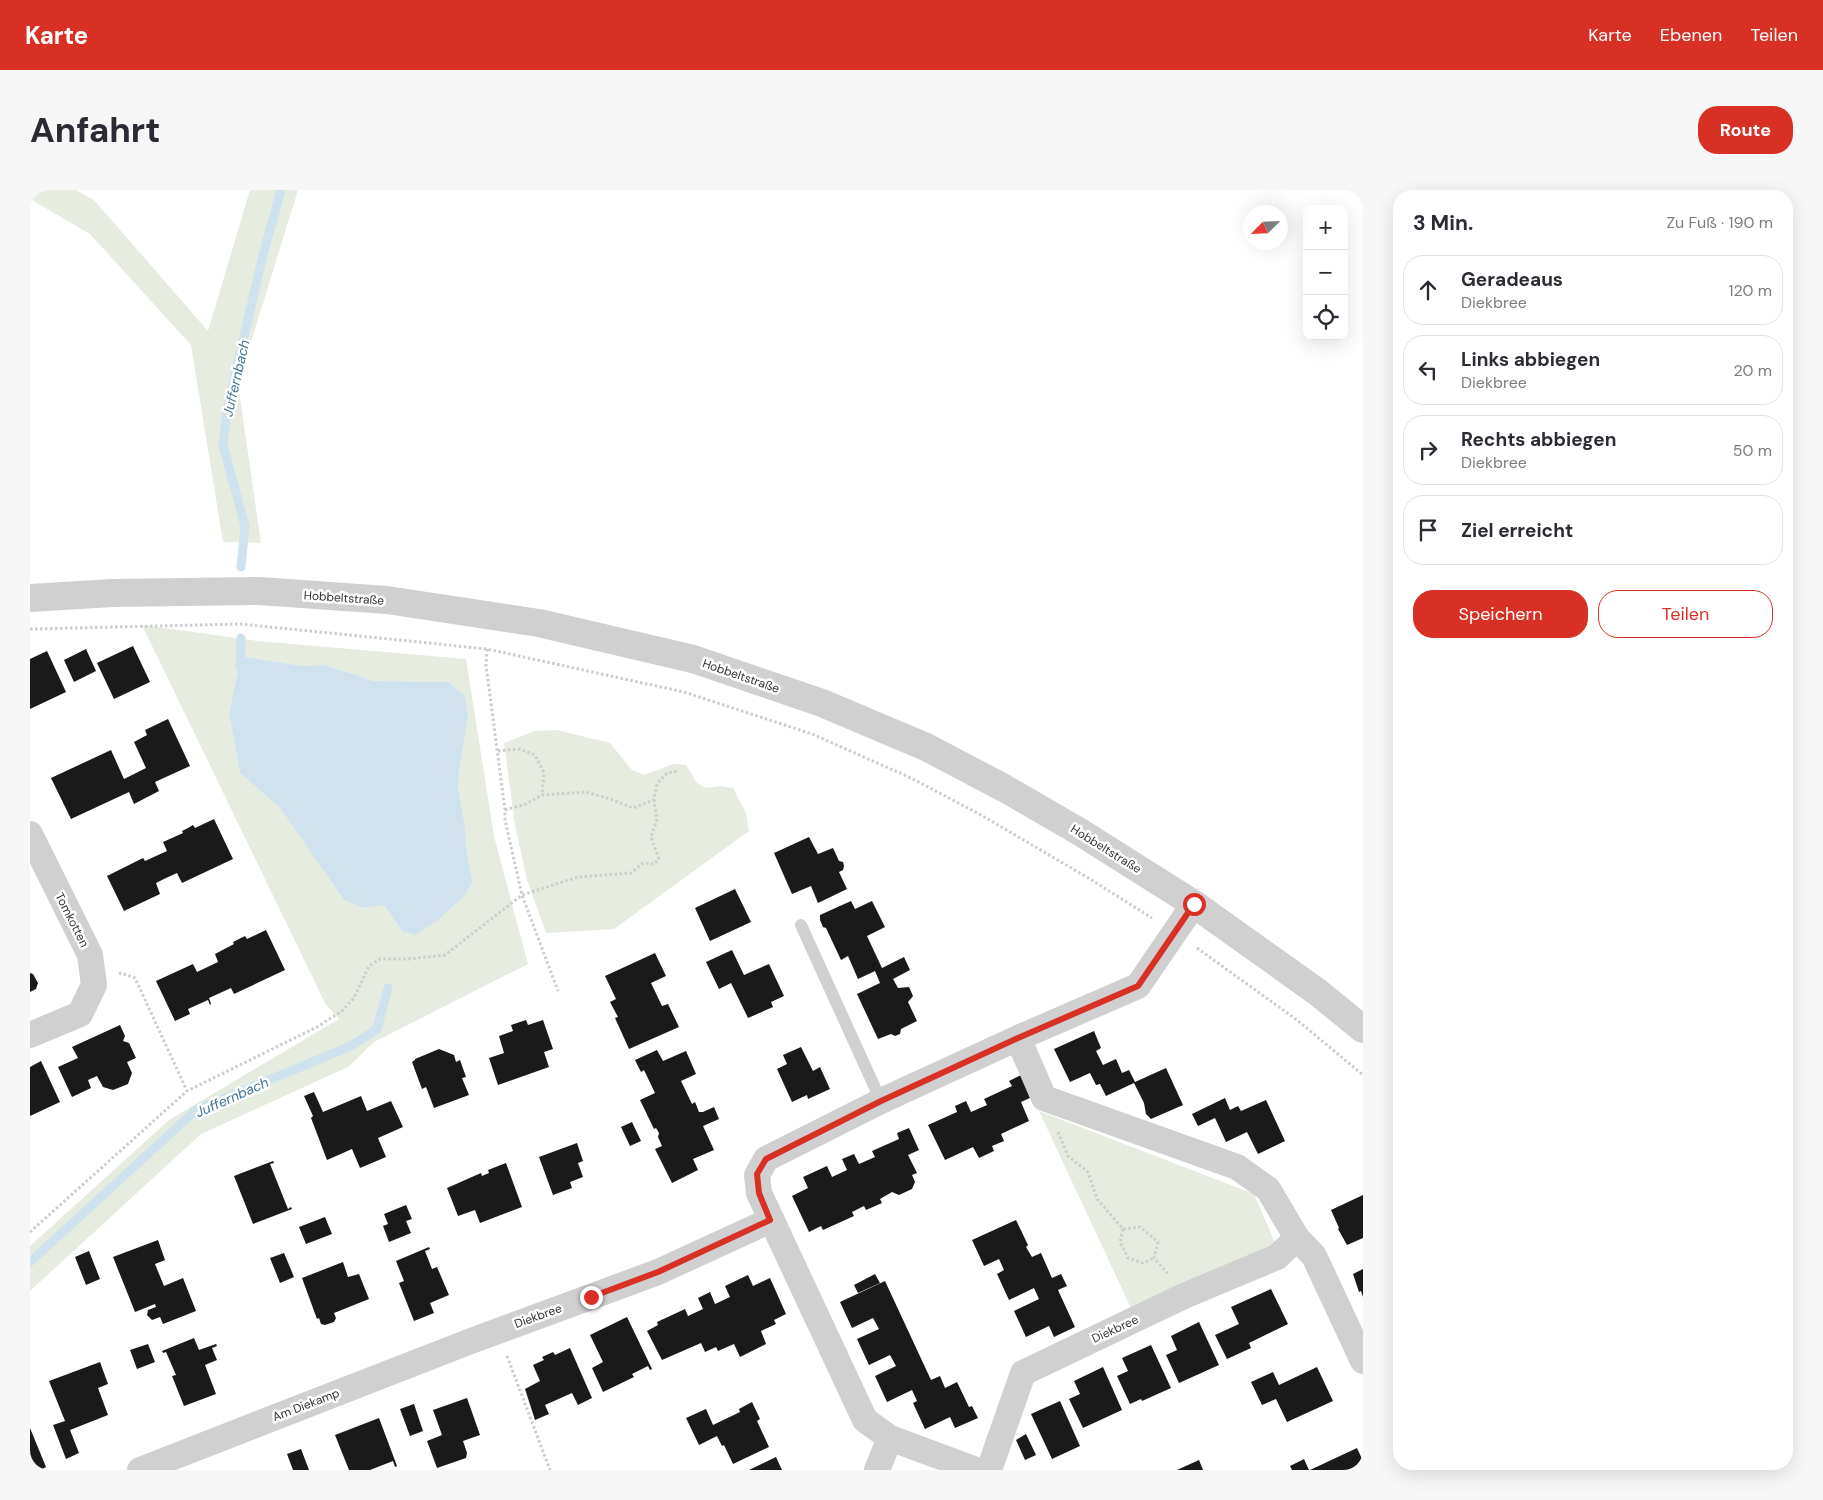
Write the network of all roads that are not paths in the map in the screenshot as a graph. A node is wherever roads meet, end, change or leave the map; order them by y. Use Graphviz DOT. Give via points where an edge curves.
graph roads {
  1 [pos="30,598"];
  2 [pos="30,834"];
  3 [pos="1194,904"];
  4 [pos="801,925"];
  5 [pos="1363,1029"];
  6 [pos="30,1035"];
  7 [pos="1018,1038"];
  8 [pos="881,1101"];
  9 [pos="770,1220"];
  10 [pos="1297,1238"];
  11 [pos="471,1341"];
  12 [pos="1363,1361"];
  13 [pos="890,1438"];
  14 [pos="140,1470"];
  15 [pos="877,1470"];
  16 [pos="976,1470"];
  17 [pos="989,1470"];
  1 -- 3 [label="street, Hobbeltstraße" via="112,593 259,592 387,600 539,623 693,659 822,704 926,747 1080,832"];
  2 -- 6 [label="street, Tomkotten" via="90,955 94,985 80,1014"];
  3 -- 5 [label="street, Hobbeltstraße"];
  3 -- 7 [label="street" via="1138,986"];
  4 -- 8 [label="lane"];
  7 -- 8 [label="street"];
  7 -- 10 [label="street" via="1044,1098 1237,1167 1268,1189"];
  8 -- 9 [label="street" via="766,1159 757,1174 759,1193"];
  9 -- 11 [label="street, Diekbree" via="658,1272"];
  9 -- 13 [label="street" via="865,1420"];
  10 -- 12 [label="street" via="1314,1256"];
  10 -- 17 [label="street, Diekbree" via="1277,1257 1184,1296 1023,1373"];
  11 -- 14 [label="street, Am Diekamp"];
  13 -- 15 [label="street"];
  13 -- 16 [label="street"];
}
